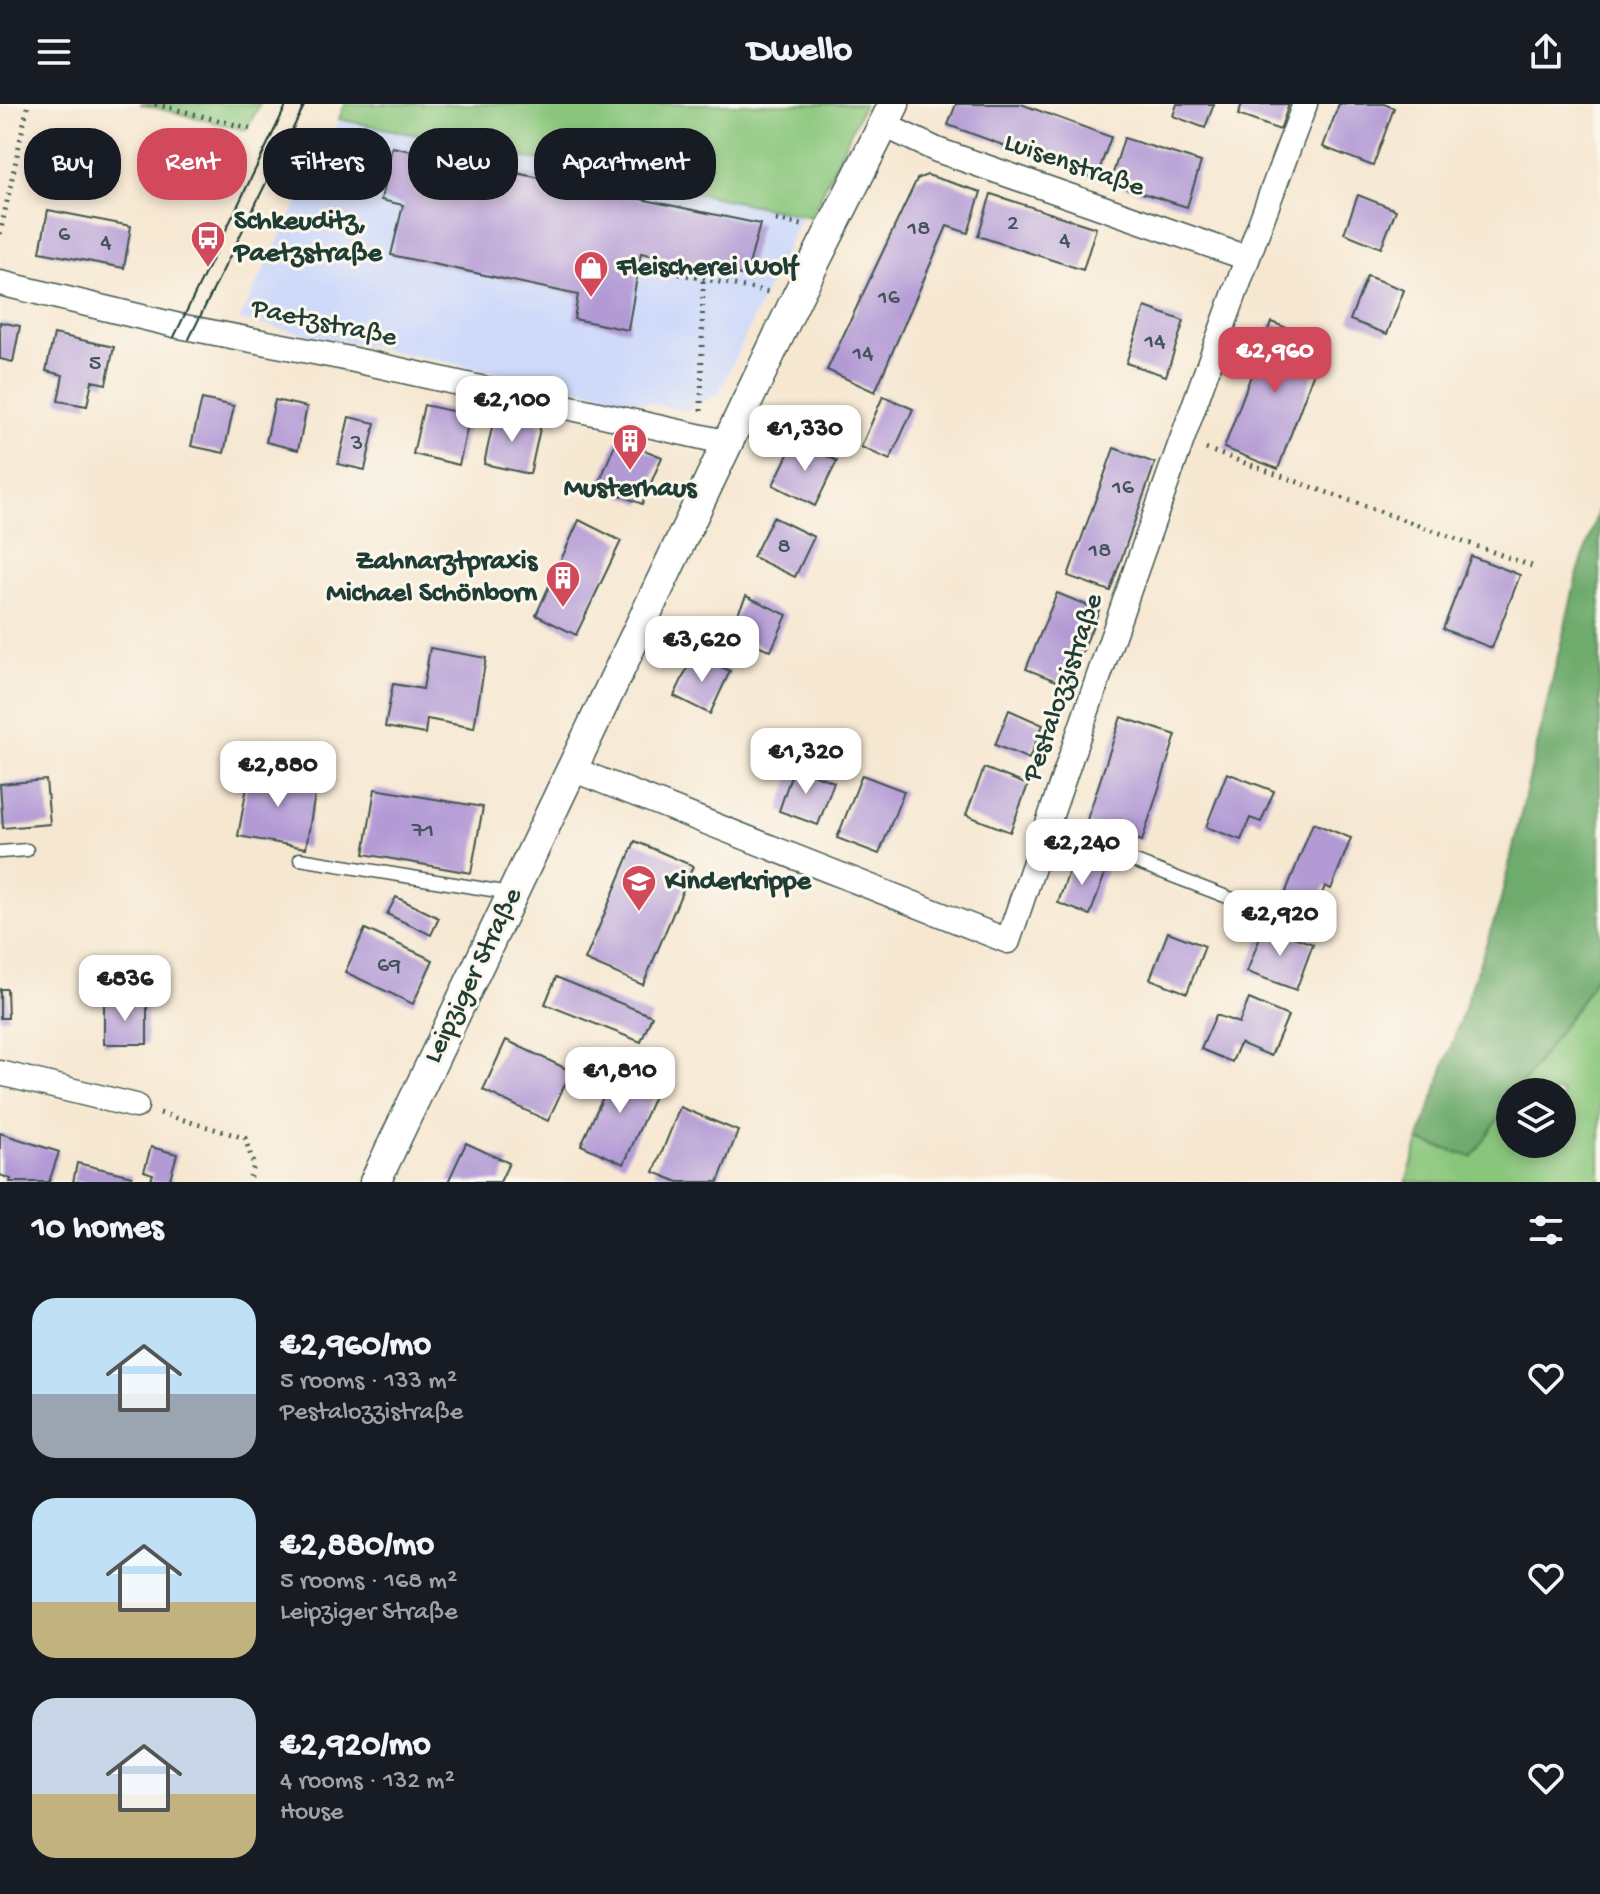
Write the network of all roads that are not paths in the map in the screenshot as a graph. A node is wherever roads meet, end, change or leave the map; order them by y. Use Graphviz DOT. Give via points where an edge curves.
graph roads {
  1 [pos="1305,104"];
  2 [pos="889,115"];
  3 [pos="1247,258"];
  4 [pos="0,283"];
  5 [pos="715,440"];
  6 [pos="572,769"];
  7 [pos="1047,828"];
  8 [pos="27,850"];
  9 [pos="0,852"];
  10 [pos="300,859"];
  11 [pos="513,894"];
  12 [pos="1235,900"];
  13 [pos="0,1073"];
  14 [pos="136,1106"];
  15 [pos="375,1182"];
  1 -- 3 [label="street, Pestalozzistraße"];
  2 -- 3 [label="street, Luisenstraße" via="937,150"];
  2 -- 5 [label="street, Leipziger Straße" via="797,297"];
  3 -- 7 [label="street, Pestalozzistraße"];
  4 -- 5 [label="street, Paetzstraße"];
  5 -- 6 [label="street, Leipziger Straße"];
  6 -- 7 [label="street, Pestalozzistraße" via="1008,941"];
  6 -- 11 [label="street, Leipziger Straße"];
  7 -- 12 [label="lane"];
  8 -- 9 [label="lane"];
  10 -- 11 [label="lane"];
  11 -- 15 [label="street, Leipziger Straße"];
  13 -- 14 [label="street"];
}
